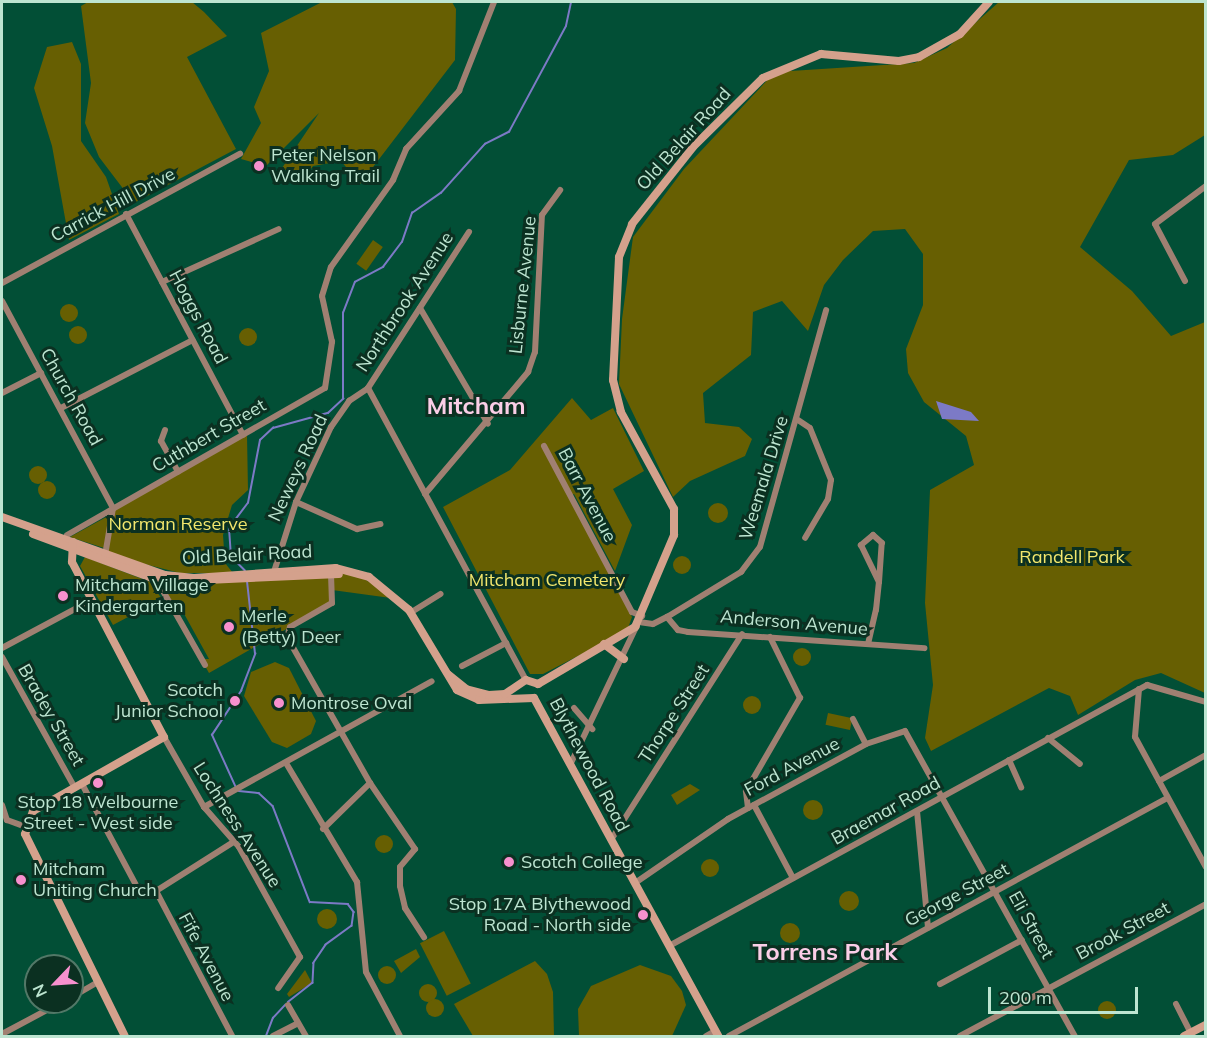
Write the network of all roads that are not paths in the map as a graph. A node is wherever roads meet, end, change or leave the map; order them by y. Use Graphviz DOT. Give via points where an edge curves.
graph roads {
  1 [pos="494,2"];
  2 [pos="989,2"];
  3 [pos="240,154"];
  4 [pos="1206,186"];
  5 [pos="561,190"];
  6 [pos="126,214"];
  7 [pos="279,229"];
  8 [pos="469,232"];
  9 [pos="1185,281"];
  10 [pos="162,282"];
  11 [pos="2,283"];
  12 [pos="2,301"];
  13 [pos="420,308"];
  14 [pos="826,310"];
  15 [pos="193,340"];
  16 [pos="41,373"];
  17 [pos="368,388"];
  18 [pos="2,393"];
  19 [pos="61,408"];
  20 [pos="798,420"];
  21 [pos="488,424"];
  22 [pos="165,430"];
  23 [pos="243,435"];
  24 [pos="544,446"];
  25 [pos="178,472"];
  26 [pos="425,494"];
  27 [pos="296,502"];
  28 [pos="113,508"];
  29 [pos="2,517"];
  30 [pos="2,522"];
  31 [pos="380,524"];
  32 [pos="372,528"];
  33 [pos="376,535"];
  34 [pos="805,538"];
  35 [pos="74,545"];
  36 [pos="104,558"];
  37 [pos="332,570"];
  38 [pos="269,576"];
  39 [pos="164,578"];
  40 [pos="879,582"];
  41 [pos="441,594"];
  42 [pos="92,600"];
  43 [pos="410,613"];
  44 [pos="667,618"];
  45 [pos="639,621"];
  46 [pos="742,634"];
  47 [pos="770,637"];
  48 [pos="506,643"];
  49 [pos="604,644"];
  50 [pos="868,644"];
  51 [pos="2,648"];
  52 [pos="924,648"];
  53 [pos="2,657"];
  54 [pos="624,659"];
  55 [pos="205,665"];
  56 [pos="440,666"];
  57 [pos="462,666"];
  58 [pos="432,681"];
  59 [pos="523,683"];
  60 [pos="538,684"];
  61 [pos="1139,690"];
  62 [pos="522,697"];
  63 [pos="534,698"];
  64 [pos="1206,702"];
  65 [pos="574,708"];
  66 [pos="853,719"];
  67 [pos="592,729"];
  68 [pos="340,732"];
  69 [pos="1048,738"];
  70 [pos="163,739"];
  71 [pos="866,744"];
  72 [pos="1206,755"];
  73 [pos="1009,760"];
  74 [pos="286,763"];
  75 [pos="1080,764"];
  76 [pos="570,765"];
  77 [pos="1159,781"];
  78 [pos="370,783"];
  79 [pos="78,786"];
  80 [pos="1021,787"];
  81 [pos="942,797"];
  82 [pos="1168,798"];
  83 [pos="2,805"];
  84 [pos="204,807"];
  85 [pos="751,807"];
  86 [pos="917,811"];
  87 [pos="4,822"];
  88 [pos="26,827"];
  89 [pos="323,829"];
  90 [pos="610,840"];
  91 [pos="232,843"];
  92 [pos="1206,867"];
  93 [pos="793,878"];
  94 [pos="635,882"];
  95 [pos="156,891"];
  96 [pos="995,891"];
  97 [pos="1206,904"];
  98 [pos="928,927"];
  99 [pos="424,937"];
  100 [pos="1022,940"];
  101 [pos="669,946"];
  102 [pos="96,983"];
  103 [pos="940,984"];
  104 [pos="278,988"];
  105 [pos="1048,988"];
  106 [pos="84,990"];
  107 [pos="1176,1004"];
  108 [pos="288,1005"];
  109 [pos="40,1014"];
  110 [pos="298,1023"];
  111 [pos="1206,1025"];
  112 [pos="2,1034"];
  113 [pos="717,1034"];
  114 [pos="1188,1035"];
  115 [pos="125,1036"];
  116 [pos="232,1036"];
  117 [pos="273,1036"];
  118 [pos="306,1036"];
  119 [pos="400,1036"];
  120 [pos="706,1036"];
  121 [pos="729,1036"];
  122 [pos="960,1036"];
  123 [pos="1076,1036"];
  1 -- 23 [label="street, Cuthbert Street" via="459,92 406,149 393,180 331,267 322,296 332,370 320,392"];
  2 -- 45 [label="main road, Old Belair Road" via="960,34 919,57 899,61 820,54 763,78 669,174 629,229 619,257 615,393 674,508 676,524"];
  3 -- 6 [label="street, Carrick Hill Drive"];
  4 -- 9 [label="street" via="1155,224"];
  5 -- 21 [label="street, Lisburne Avenue" via="542,215 535,352 528,372"];
  6 -- 10 [label="street, Hoggs Road"];
  6 -- 11 [label="street, Carrick Hill Drive"];
  7 -- 10 [label="street"];
  8 -- 13 [label="street, Northbrook Avenue"];
  10 -- 15 [label="street, Hoggs Road"];
  12 -- 16 [label="street, Church Road"];
  13 -- 17 [label="street, Northbrook Avenue"];
  13 -- 21 [label="street"];
  14 -- 20 [label="street, Weemala Drive"];
  15 -- 19 [label="street"];
  15 -- 23 [label="street, Hoggs Road"];
  16 -- 18 [label="street"];
  16 -- 19 [label="street, Church Road"];
  17 -- 26 [label="street"];
  17 -- 27 [label="street, Neweys Road" via="349,401 331,427"];
  19 -- 28 [label="street, Church Road"];
  20 -- 34 [label="street" via="810,429 831,480 828,499"];
  20 -- 44 [label="street, Weemala Drive" via="760,547 741,572"];
  21 -- 26 [label="street, Lisburne Avenue"];
  22 -- 25 [label="street" via="161,441"];
  23 -- 25 [label="street, Cuthbert Street"];
  24 -- 45 [label="street, Barr Avenue"];
  25 -- 28 [label="street, Cuthbert Street"];
  26 -- 48 [label="street"];
  27 -- 32 [label="street" via="357,529"];
  27 -- 38 [label="street, Neweys Road"];
  28 -- 35 [label="street, Cuthbert Street"];
  28 -- 36 [label="street"];
  29 -- 35 [label="main road"];
  30 -- 35 [label="main road"];
  31 -- 32 [label="street"];
  32 -- 33 [label="street"];
  35 -- 36 [label="main road, Old Belair Road"];
  35 -- 42 [label="main road" via="75,569"];
  36 -- 39 [label="main road, Old Belair Road"];
  37 -- 38 [label="main road, Old Belair Road"];
  37 -- 43 [label="main road, Old Belair Road" via="380,584"];
  37 -- 68 [label="street" via="332,603 286,633"];
  38 -- 39 [label="main road, Old Belair Road"];
  39 -- 55 [label="street" via="163,591"];
  40 -- 40 [label="street" via="861,545 873,535 882,543"];
  40 -- 50 [label="street"];
  41 -- 43 [label="street"];
  42 -- 51 [label="street"];
  42 -- 70 [label="main road"];
  43 -- 56 [label="main road, Old Belair Road"];
  44 -- 45 [label="street, Weemala Drive" via="653,624"];
  44 -- 46 [label="street, Anderson Avenue" via="678,630"];
  45 -- 49 [label="main road"];
  45 -- 54 [label="street"];
  46 -- 47 [label="street, Anderson Avenue"];
  46 -- 90 [label="street, Thorpe Street"];
  47 -- 50 [label="street, Anderson Avenue"];
  47 -- 85 [label="street" via="800,698 746,791"];
  48 -- 57 [label="street"];
  48 -- 59 [label="street"];
  49 -- 54 [label="main road"];
  49 -- 60 [label="main road"];
  50 -- 52 [label="street, Anderson Avenue"];
  53 -- 79 [label="street, Bradey Street"];
  54 -- 67 [label="street"];
  56 -- 59 [label="main road, Old Belair Road" via="476,693 505,694"];
  56 -- 62 [label="main road, Old Belair Road" via="458,690 479,700"];
  58 -- 68 [label="street"];
  59 -- 60 [label="main road"];
  59 -- 62 [label="main road"];
  60 -- 63 [label="main road"];
  61 -- 64 [label="street" via="1157,684"];
  61 -- 69 [label="street, Braemar Road"];
  61 -- 77 [label="street" via="1133,732"];
  62 -- 63 [label="main road, Old Belair Road"];
  63 -- 76 [label="main road, Blythewood Road"];
  65 -- 67 [label="street"];
  66 -- 71 [label="street"];
  67 -- 76 [label="street"];
  68 -- 74 [label="street"];
  68 -- 78 [label="street"];
  69 -- 73 [label="street, Braemar Road"];
  69 -- 75 [label="street"];
  70 -- 79 [label="main road"];
  70 -- 84 [label="street, Lochness Avenue"];
  71 -- 81 [label="street, Ford Avenue" via="905,731"];
  71 -- 85 [label="street, Ford Avenue"];
  72 -- 77 [label="street"];
  73 -- 80 [label="street"];
  73 -- 81 [label="street, Braemar Road"];
  74 -- 84 [label="street"];
  74 -- 89 [label="street"];
  76 -- 90 [label="main road, Blythewood Road"];
  77 -- 82 [label="street"];
  78 -- 89 [label="street"];
  78 -- 99 [label="street" via="415,849 400,867 400,886 403,903"];
  79 -- 88 [label="main road" via="33,811"];
  79 -- 95 [label="street, Bradey Street" via="137,886"];
  81 -- 86 [label="street, Braemar Road"];
  81 -- 96 [label="street, Eli Street"];
  82 -- 92 [label="street"];
  82 -- 96 [label="street, George Street"];
  83 -- 87 [label="street"];
  84 -- 91 [label="street, Lochness Avenue"];
  85 -- 93 [label="street"];
  85 -- 94 [label="street, Ford Avenue"];
  86 -- 93 [label="street, Braemar Road"];
  86 -- 98 [label="street"];
  87 -- 88 [label="street"];
  88 -- 102 [label="main road" via="27,843"];
  89 -- 119 [label="street" via="357,882 366,972"];
  90 -- 94 [label="main road, Blythewood Road"];
  91 -- 95 [label="street"];
  91 -- 104 [label="street, Lochness Avenue" via="301,959"];
  93 -- 101 [label="street, Braemar Road"];
  94 -- 101 [label="main road, Blythewood Road"];
  95 -- 116 [label="street, Fife Avenue"];
  96 -- 98 [label="street, George Street"];
  96 -- 100 [label="street, Eli Street"];
  97 -- 105 [label="street, Brook Street"];
  98 -- 121 [label="street, George Street"];
  100 -- 103 [label="street"];
  100 -- 105 [label="street, Eli Street"];
  101 -- 113 [label="main road, Blythewood Road"];
  102 -- 106 [label="street"];
  102 -- 115 [label="main road"];
  105 -- 122 [label="street, Brook Street"];
  105 -- 123 [label="street, Eli Street"];
  107 -- 114 [label="street"];
  108 -- 110 [label="street"];
  109 -- 112 [label="street"];
  110 -- 117 [label="street"];
  110 -- 118 [label="street"];
  111 -- 114 [label="main road"];
  113 -- 120 [label="street"];
}
